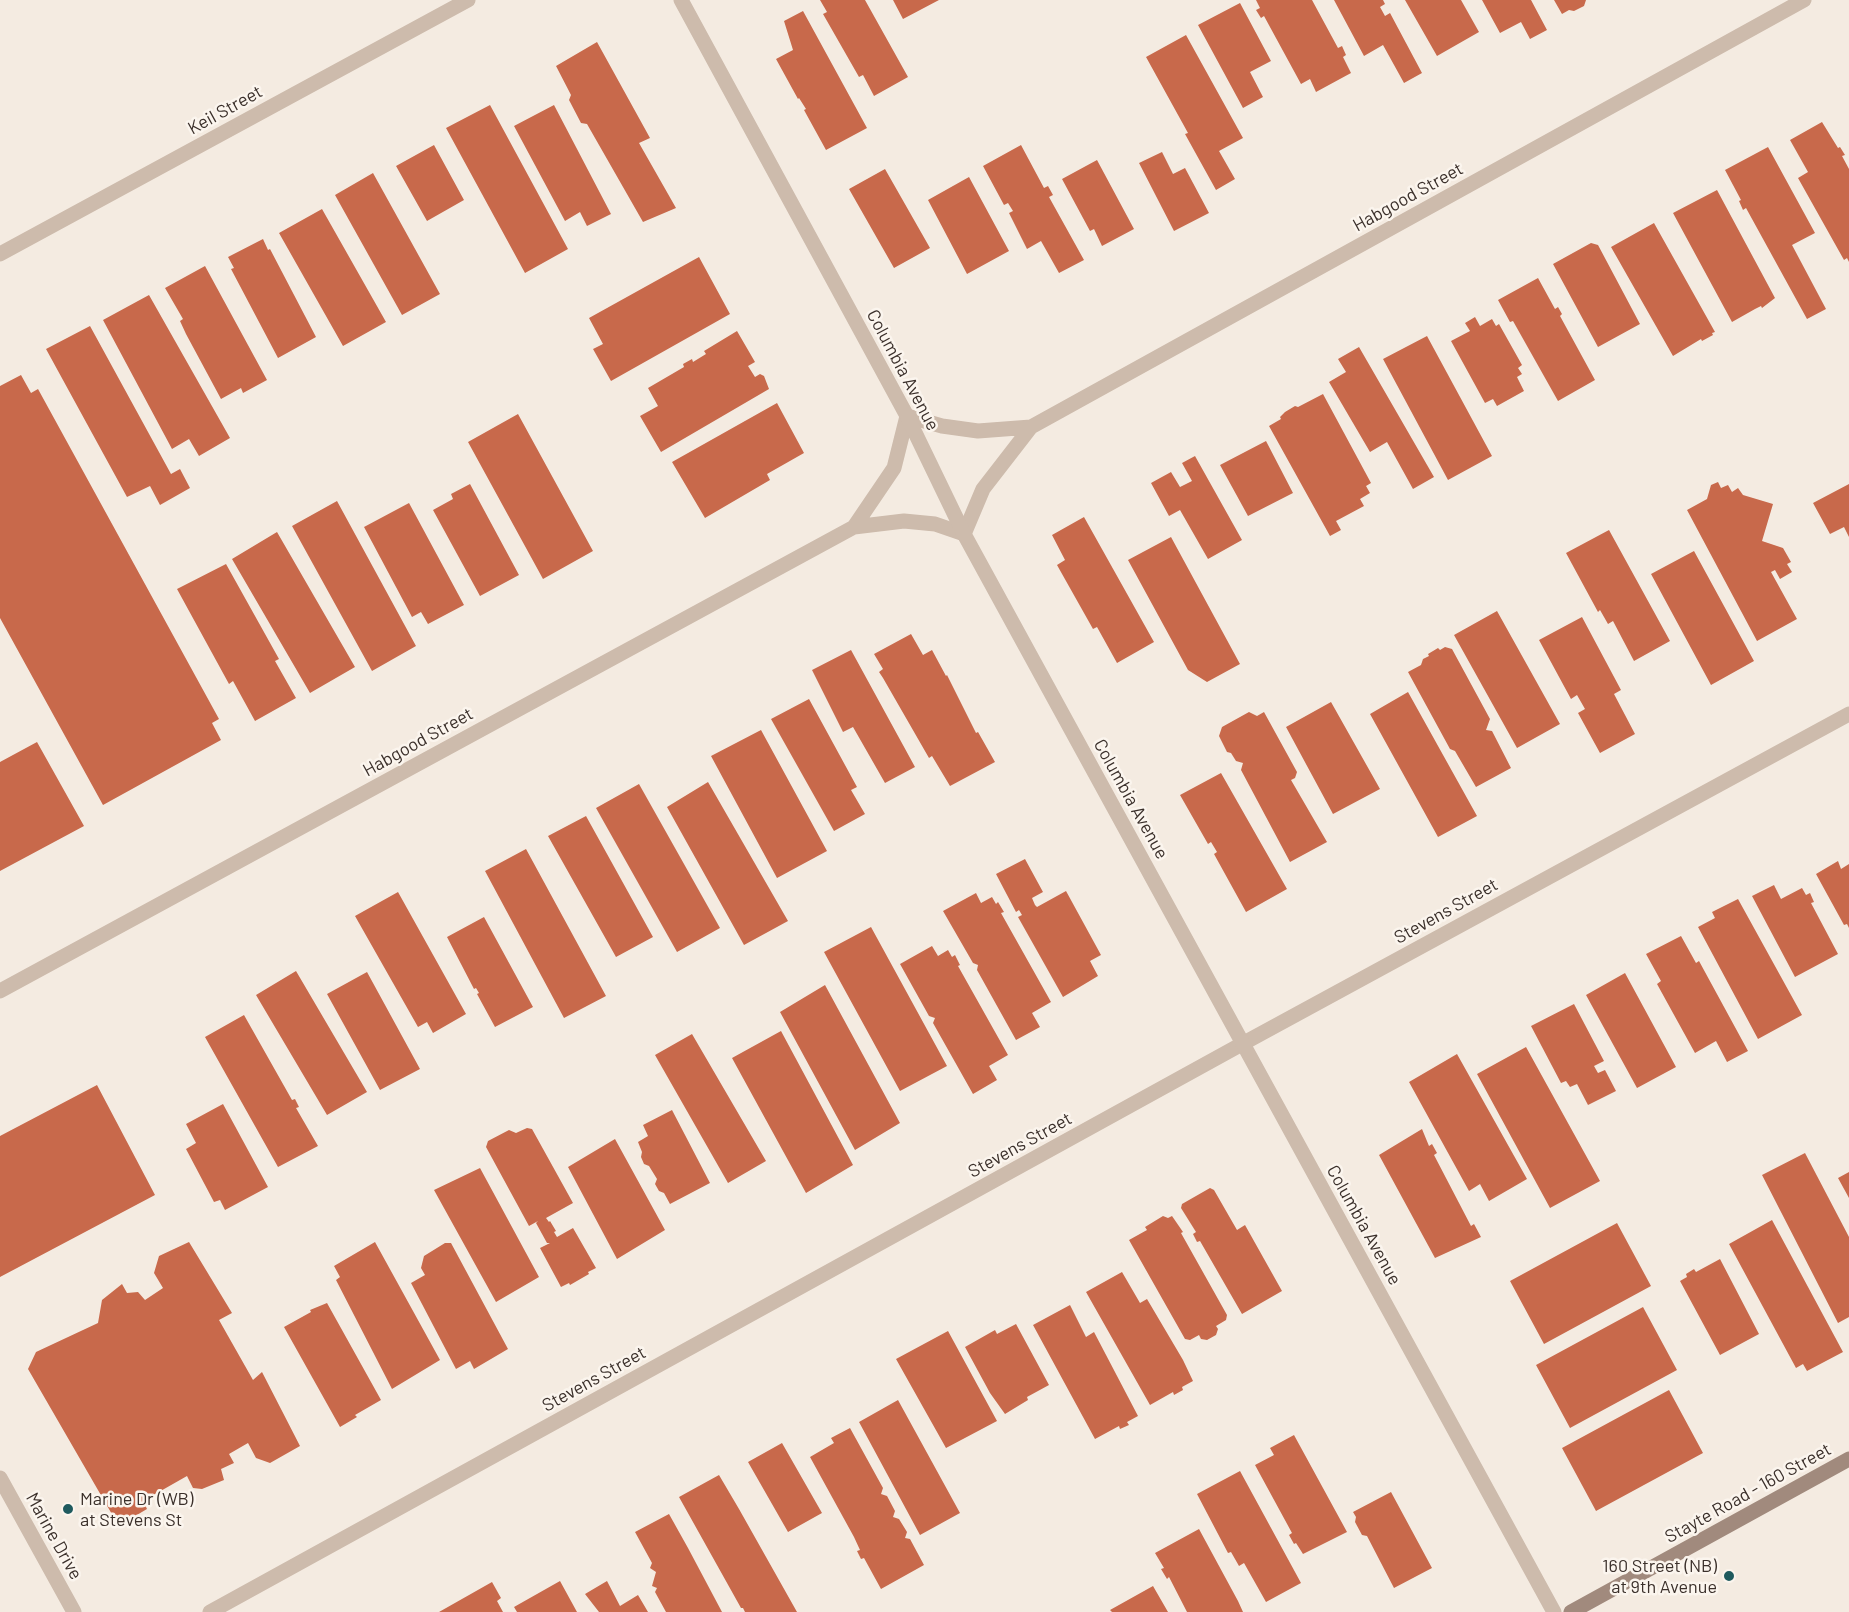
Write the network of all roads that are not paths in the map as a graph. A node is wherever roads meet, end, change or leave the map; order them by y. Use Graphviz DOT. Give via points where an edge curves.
graph roads {
  1 [pos="468,0"];
  2 [pos="681,0"];
  3 [pos="1804,0"];
  4 [pos="0,254"];
  5 [pos="907,416"];
  6 [pos="1031,427"];
  7 [pos="854,527"];
  8 [pos="964,534"];
  9 [pos="1849,714"];
  10 [pos="0,991"];
  11 [pos="1242,1044"];
  12 [pos="1849,1459"];
  13 [pos="0,1478"];
  14 [pos="74,1612"];
  15 [pos="210,1612"];
  16 [pos="1554,1612"];
  17 [pos="1571,1612"];
  1 -- 4 [label="street, Keil Street"];
  2 -- 5 [label="street, Columbia Avenue"];
  3 -- 6 [label="street, Habgood Street"];
  5 -- 6 [label="street, Habgood Street" via="978,431"];
  5 -- 7 [label="street, Habgood Street" via="894,468"];
  5 -- 8 [label="street, Columbia Avenue"];
  6 -- 8 [label="street, Habgood Street" via="983,489"];
  7 -- 8 [label="street, Habgood Street" via="904,521 935,524"];
  7 -- 10 [label="street, Habgood Street"];
  8 -- 11 [label="street, Columbia Avenue"];
  9 -- 11 [label="street, Stevens Street"];
  11 -- 15 [label="street, Stevens Street"];
  11 -- 16 [label="street, Columbia Avenue"];
  12 -- 17 [label="main road, Stayte Road - 160 Street"];
  13 -- 14 [label="street, Marine Drive"];
}
